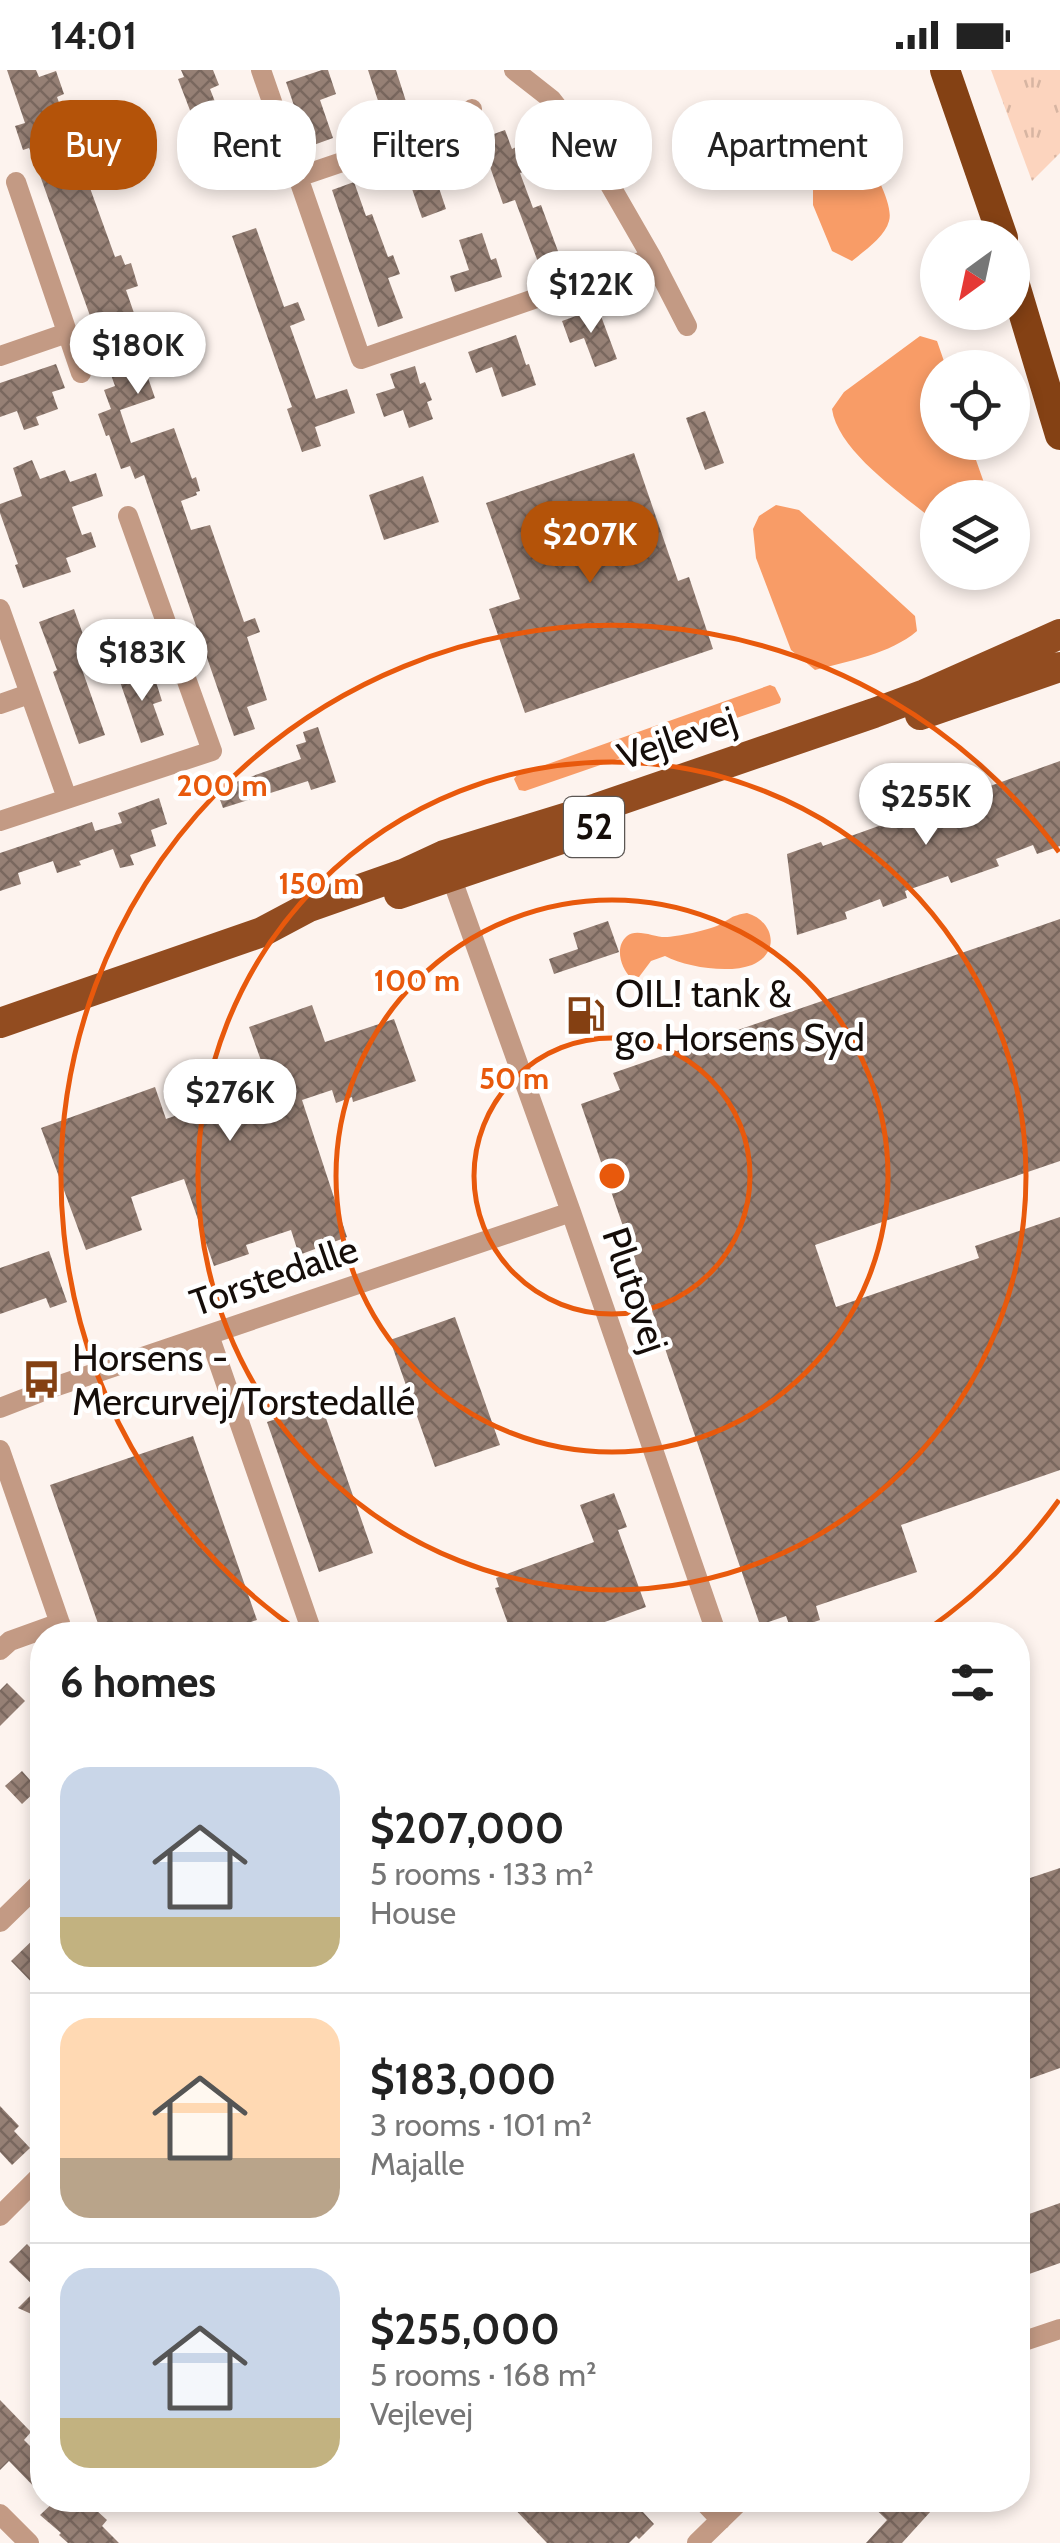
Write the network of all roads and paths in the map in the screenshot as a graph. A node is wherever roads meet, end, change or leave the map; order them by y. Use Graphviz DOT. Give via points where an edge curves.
graph roads {
  1 [pos="262,70"];
  2 [pos="514,70"];
  3 [pos="945,70"];
  4 [pos="272,100"];
  5 [pos="16,182"];
  6 [pos="302,190"];
  7 [pos="997,220"];
  8 [pos="652,258"];
  9 [pos="1030,308"];
  10 [pos="1030,321"];
  11 [pos="686,326"];
  12 [pos="67,332"];
  13 [pos="0,356"];
  14 [pos="81,373"];
  15 [pos="1053,379"];
  16 [pos="1060,420"];
  17 [pos="1060,435"];
  18 [pos="128,516"];
  19 [pos="0,609"];
  20 [pos="1060,634"];
  21 [pos="171,637"];
  22 [pos="146,646"];
  23 [pos="1060,652"];
  24 [pos="1060,667"];
  25 [pos="29,694"];
  26 [pos="0,704"];
  27 [pos="836,744"];
  28 [pos="67,798"];
  29 [pos="0,820"];
  30 [pos="448,866"];
  31 [pos="0,1023"];
  32 [pos="571,1212"];
  33 [pos="209,1335"];
  34 [pos="0,1408"];
  35 [pos="0,1450"];
  36 [pos="60,1622"];
  37 [pos="308,1622"];
  38 [pos="713,1622"];
  39 [pos="30,1637"];
  40 [pos="0,1650"];
  41 [pos="30,1893"];
  42 [pos="0,1922"];
  43 [pos="30,2186"];
  44 [pos="0,2216"];
  45 [pos="1060,2329"];
  46 [pos="1030,2339"];
  47 [pos="713,2512"];
  48 [pos="728,2512"];
  49 [pos="0,2514"];
  50 [pos="720,2520"];
  51 [pos="29,2543"];
  52 [pos="697,2543"];
  1 -- 4 [label="street"];
  2 -- 8 [label="street" via="551,100 587,146"];
  3 -- 7 [label="highway"];
  5 -- 12 [label="street"];
  6 -- 8 [label="street" via="361,359"];
  8 -- 11 [label="street"];
  9 -- 15 [label="highway"];
  10 -- 15 [label="highway"];
  12 -- 13 [label="street"];
  12 -- 14 [label="street"];
  15 -- 16 [label="highway"];
  15 -- 17 [label="highway"];
  18 -- 21 [label="street"];
  19 -- 25 [label="street"];
  20 -- 30 [label="main road, Vejlevej / 52" via="925,694"];
  21 -- 22 [label="street"];
  21 -- 28 [label="street" via="212,752"];
  23 -- 27 [label="main road"];
  24 -- 27 [label="main road, Vejlevej / 52"];
  25 -- 26 [label="street"];
  25 -- 28 [label="street"];
  27 -- 30 [label="main road, Vejlevej / 52"];
  28 -- 29 [label="street"];
  30 -- 31 [label="main road, Vejlevej / 52" via="320,923 262,932"];
  30 -- 32 [label="street, Plutovej"];
  32 -- 33 [label="street, Torstedalle"];
  32 -- 38 [label="street, Plutovej"];
  33 -- 34 [label="street, Torstedalle"];
  33 -- 37 [label="street"];
  35 -- 36 [label="street"];
  39 -- 40 [label="street"];
  41 -- 42 [label="street"];
  43 -- 44 [label="street"];
  45 -- 46 [label="street"];
  47 -- 50 [label="street"];
  48 -- 50 [label="street"];
  49 -- 51 [label="street"];
  50 -- 52 [label="street"];
}
